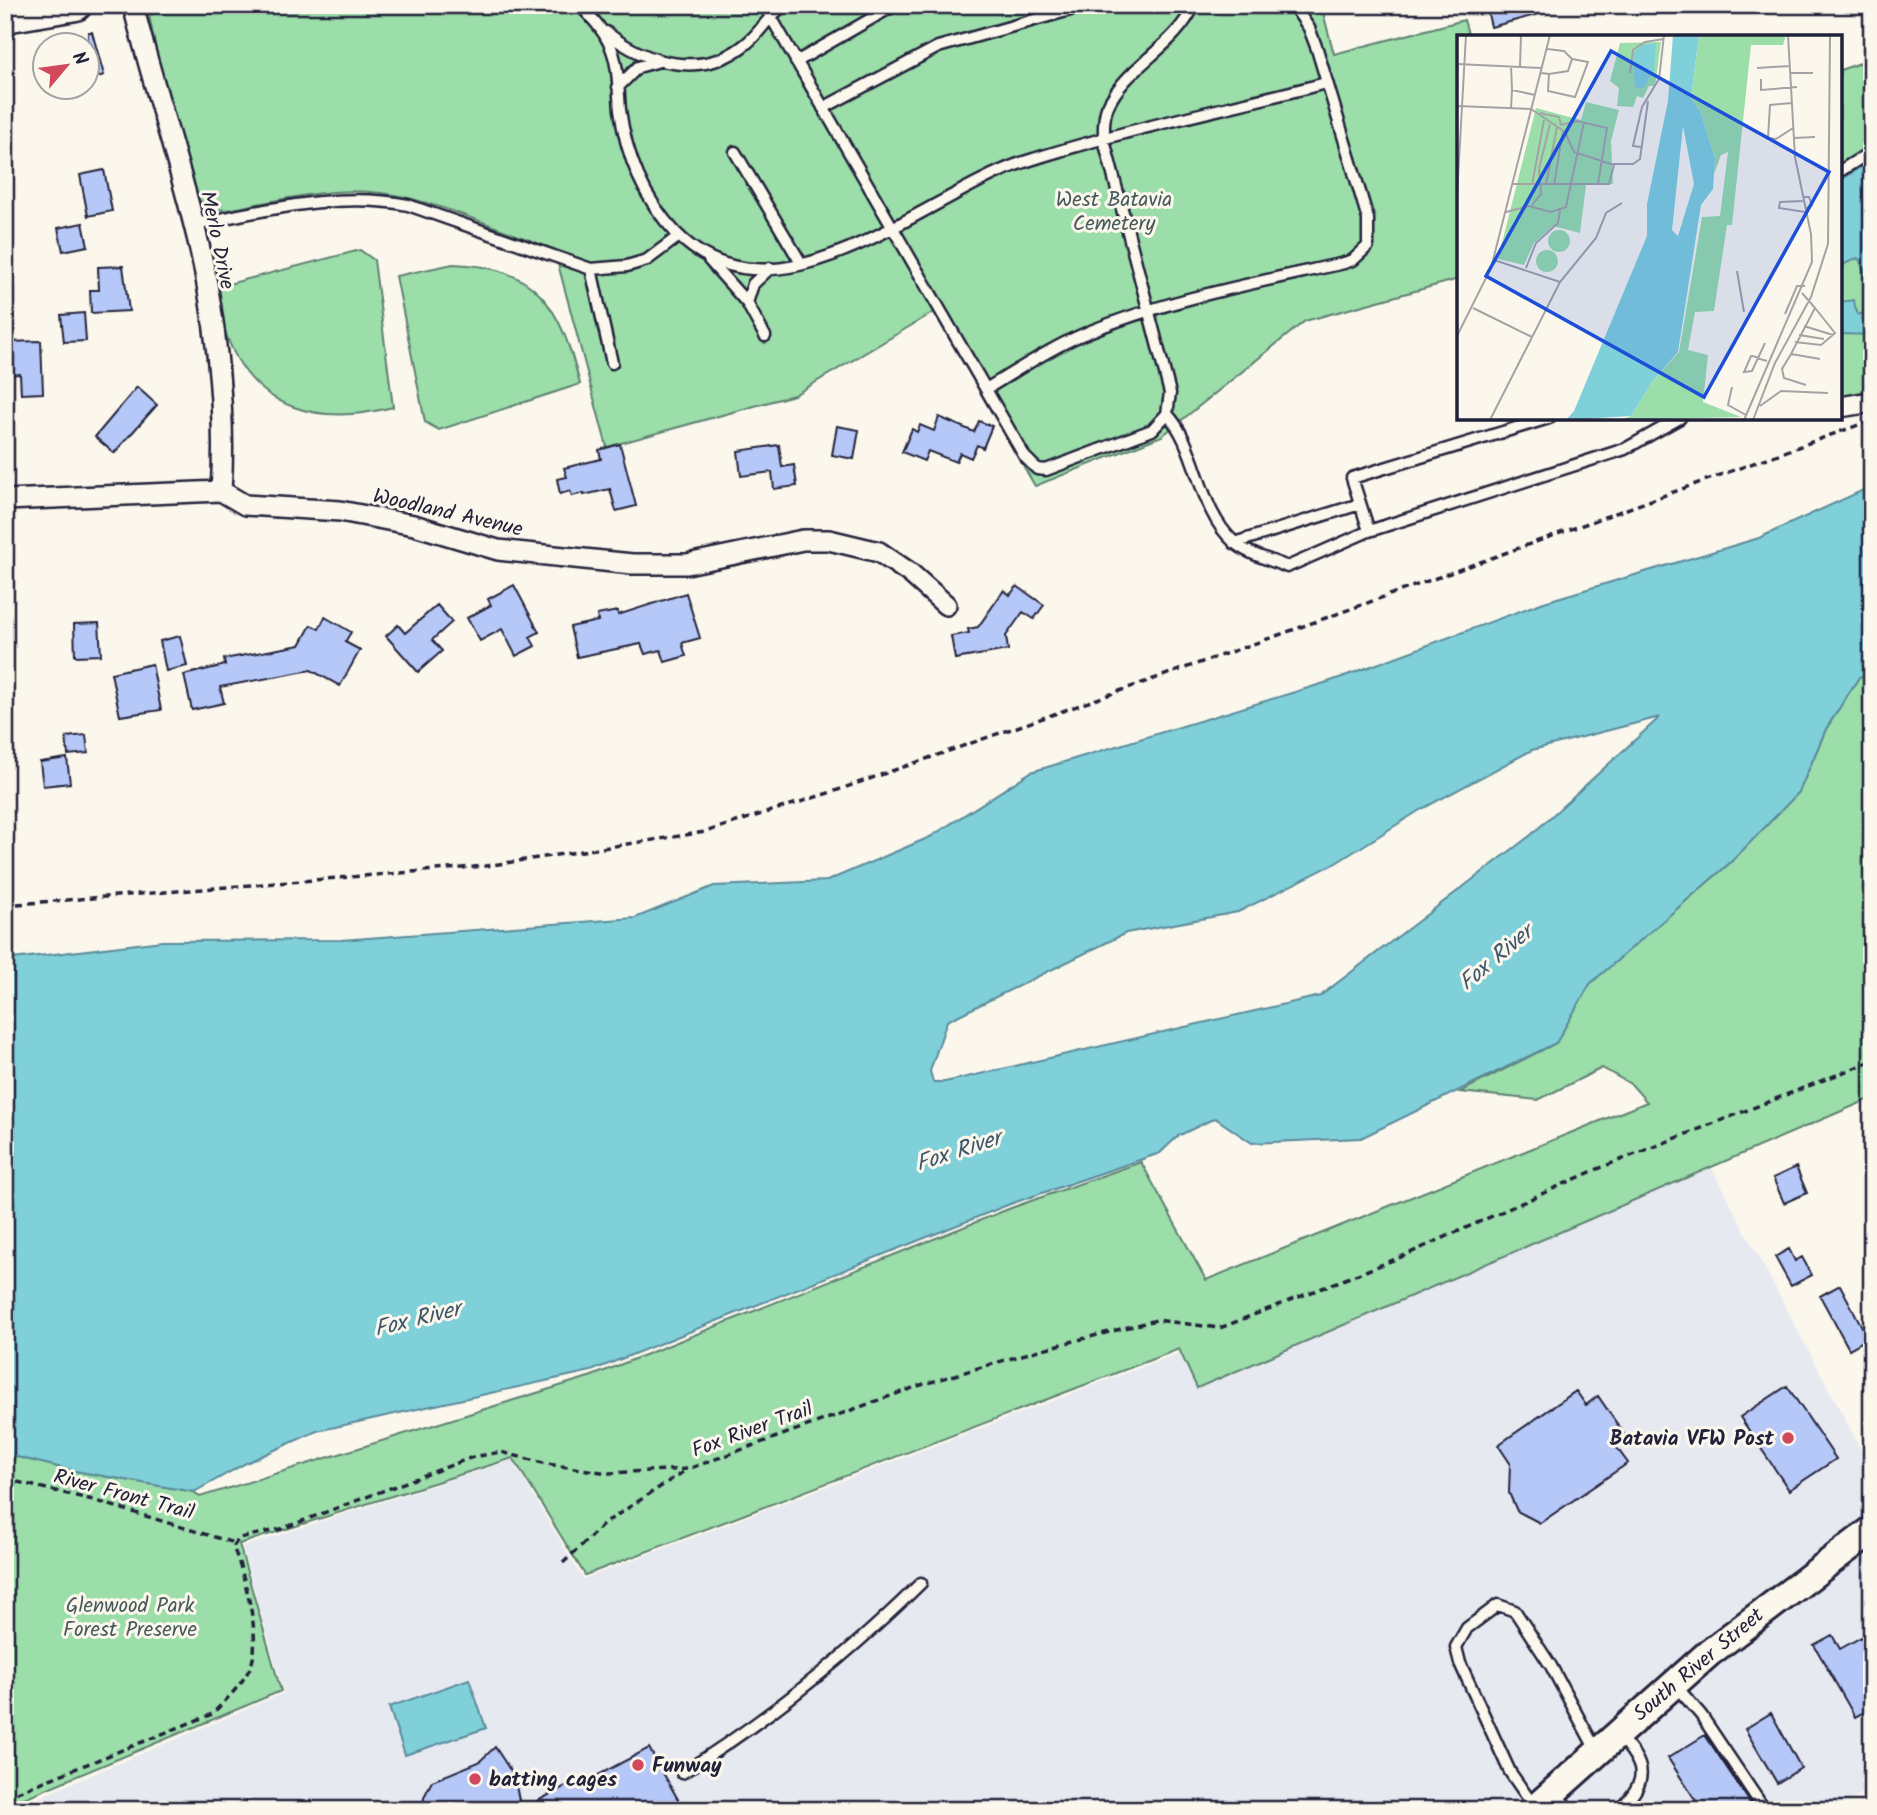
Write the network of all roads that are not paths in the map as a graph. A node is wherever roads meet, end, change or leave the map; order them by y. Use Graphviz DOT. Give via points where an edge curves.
graph roads {
  1 [pos="76,5"];
  2 [pos="133,5"];
  3 [pos="580,5"];
  4 [pos="785,5"];
  5 [pos="895,5"];
  6 [pos="1088,5"];
  7 [pos="1194,5"];
  8 [pos="1293,5"];
  9 [pos="766,10"];
  10 [pos="5,17"];
  11 [pos="599,26"];
  12 [pos="656,62"];
  13 [pos="796,62"];
  14 [pos="1326,83"];
  15 [pos="618,87"];
  16 [pos="823,107"];
  17 [pos="1104,140"];
  18 [pos="1872,151"];
  19 [pos="735,152"];
  20 [pos="1842,170"];
  21 [pos="194,224"];
  22 [pos="894,229"];
  23 [pos="678,236"];
  24 [pos="701,252"];
  25 [pos="801,263"];
  26 [pos="769,268"];
  27 [pos="592,269"];
  28 [pos="747,303"];
  29 [pos="1148,310"];
  30 [pos="765,336"];
  31 [pos="612,363"];
  32 [pos="986,389"];
  33 [pos="1872,402"];
  34 [pos="1842,407"];
  35 [pos="1167,414"];
  36 [pos="1542,420"];
  37 [pos="1676,420"];
  38 [pos="221,491"];
  39 [pos="5,500"];
  40 [pos="1360,504"];
  41 [pos="1369,531"];
  42 [pos="1234,542"];
  43 [pos="946,605"];
  44 [pos="1872,1530"];
  45 [pos="921,1583"];
  46 [pos="1673,1683"];
  47 [pos="1617,1733"];
  48 [pos="1597,1752"];
  49 [pos="682,1773"];
  50 [pos="1548,1805"];
  51 [pos="1762,1806"];
  52 [pos="1619,1810"];
  1 -- 10 [label="main road"];
  2 -- 21 [label="street, Merlo Drive"];
  3 -- 11 [label="lane"];
  4 -- 9 [label="lane"];
  5 -- 13 [label="lane"];
  6 -- 16 [label="lane" via="938,47"];
  7 -- 17 [label="lane" via="1175,36 1112,99 1104,119"];
  8 -- 14 [label="lane" via="1309,28"];
  9 -- 12 [label="lane" via="745,45 718,59 701,64"];
  9 -- 13 [label="lane"];
  11 -- 12 [label="lane"];
  11 -- 15 [label="lane" via="614,57"];
  12 -- 15 [label="lane" via="638,67"];
  13 -- 16 [label="lane"];
  14 -- 17 [label="lane"];
  14 -- 29 [label="lane" via="1368,219 1368,246 1343,263"];
  15 -- 23 [label="lane" via="625,137 636,172 654,206"];
  16 -- 22 [label="lane"];
  17 -- 22 [label="lane" via="1005,169"];
  17 -- 29 [label="lane"];
  18 -- 20 [label="lane"];
  19 -- 25 [label="lane"];
  21 -- 27 [label="lane" via="323,201 385,200"];
  21 -- 38 [label="street, Merlo Drive" via="216,355 224,461"];
  22 -- 25 [label="lane" via="854,249"];
  22 -- 32 [label="lane"];
  23 -- 24 [label="lane"];
  23 -- 27 [label="lane" via="648,260"];
  24 -- 26 [label="lane" via="724,263"];
  24 -- 28 [label="lane"];
  25 -- 26 [label="lane"];
  26 -- 28 [label="lane" via="753,284"];
  27 -- 31 [label="lane"];
  28 -- 30 [label="lane"];
  29 -- 32 [label="lane" via="1076,337"];
  29 -- 35 [label="lane" via="1170,393"];
  32 -- 35 [label="lane" via="1025,457 1037,469 1054,468 1152,430"];
  33 -- 34 [label="street"];
  35 -- 42 [label="lane" via="1178,425 1206,500"];
  36 -- 40 [label="lane" via="1352,478"];
  37 -- 41 [label="lane" via="1625,449"];
  38 -- 39 [label="street, Woodland Avenue"];
  38 -- 43 [label="street, Woodland Avenue" via="245,505 340,511 414,525 498,550 632,564 687,564 803,540 829,540 879,552"];
  40 -- 41 [label="lane"];
  40 -- 42 [label="lane"];
  41 -- 42 [label="lane" via="1287,567"];
  44 -- 46 [label="main road, South River Street"];
  45 -- 49 [label="lane" via="870,1634 780,1707"];
  46 -- 47 [label="main road, South River Street"];
  46 -- 51 [label="lane" via="1701,1714"];
  47 -- 48 [label="main road, South River Street"];
  47 -- 52 [label="lane" via="1643,1776"];
  48 -- 50 [label="main road, South River Street"];
  48 -- 50 [label="lane" via="1515,1611 1498,1605 1466,1628 1456,1647 1460,1663 1510,1772"];
}
